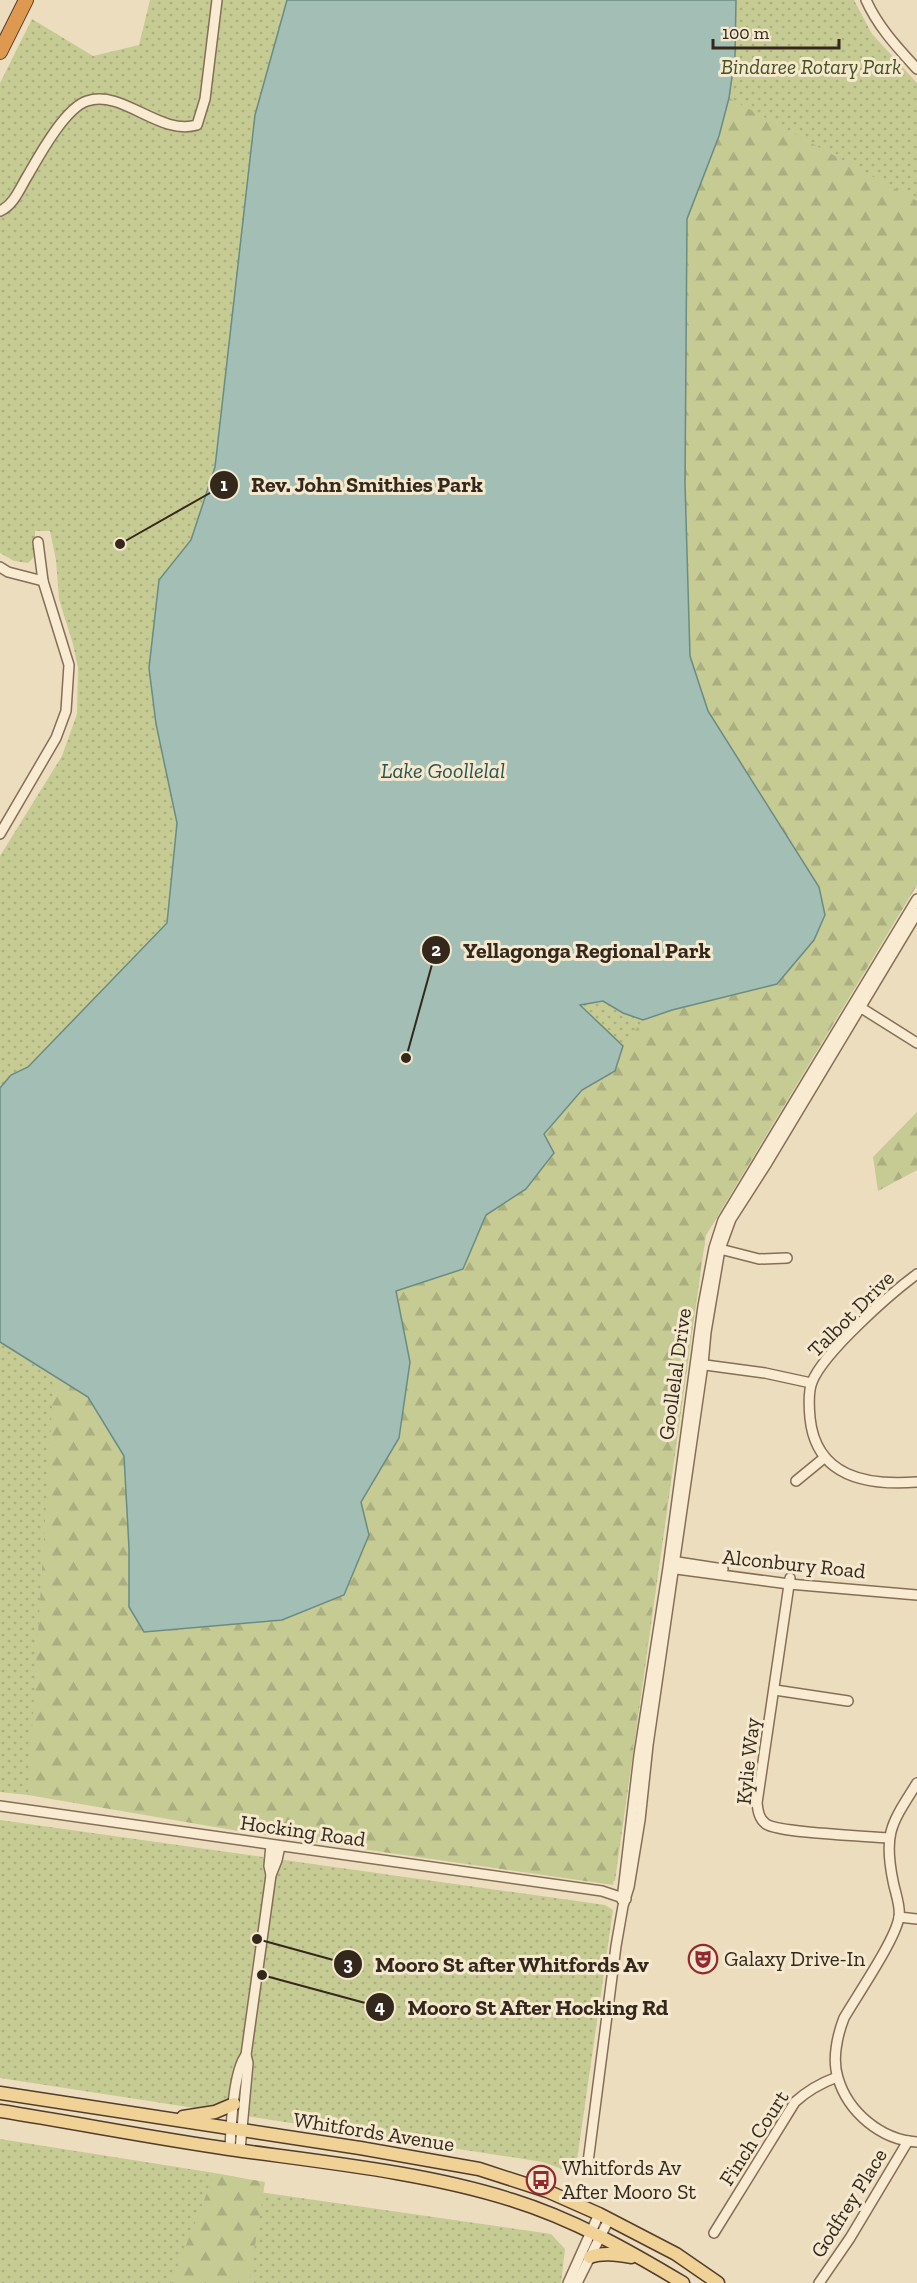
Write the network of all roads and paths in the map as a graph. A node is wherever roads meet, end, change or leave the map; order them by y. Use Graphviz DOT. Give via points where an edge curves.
graph roads {
  1 [pos="26,0"];
  2 [pos="217,0"];
  3 [pos="866,0"];
  4 [pos="0,52"];
  5 [pos="917,69"];
  6 [pos="0,211"];
  7 [pos="38,542"];
  8 [pos="0,567"];
  9 [pos="43,581"];
  10 [pos="0,834"];
  11 [pos="917,899"];
  12 [pos="917,913"];
  13 [pos="857,1005"];
  14 [pos="917,1043"];
  15 [pos="717,1248"];
  16 [pos="787,1258"];
  17 [pos="917,1274"];
  18 [pos="699,1364"];
  19 [pos="811,1383"];
  20 [pos="824,1458"];
  21 [pos="796,1481"];
  22 [pos="917,1482"];
  23 [pos="672,1565"];
  24 [pos="789,1581"];
  25 [pos="917,1590"];
  26 [pos="917,1595"];
  27 [pos="775,1690"];
  28 [pos="848,1701"];
  29 [pos="917,1783"];
  30 [pos="914,1795"];
  31 [pos="0,1806"];
  32 [pos="888,1838"];
  33 [pos="275,1846"];
  34 [pos="624,1897"];
  35 [pos="899,1917"];
  36 [pos="917,1919"];
  37 [pos="246,2055"];
  38 [pos="837,2077"];
  39 [pos="0,2092"];
  40 [pos="234,2104"];
  41 [pos="0,2111"];
  42 [pos="166,2118"];
  43 [pos="236,2130"];
  44 [pos="913,2142"];
  45 [pos="235,2149"];
  46 [pos="587,2170"];
  47 [pos="604,2216"];
  48 [pos="596,2233"];
  49 [pos="714,2233"];
  50 [pos="590,2257"];
  51 [pos="644,2259"];
  52 [pos="568,2283"];
  53 [pos="577,2283"];
  54 [pos="683,2283"];
  55 [pos="718,2283"];
  56 [pos="819,2283"];
  1 -- 4 [label="highway"];
  2 -- 6 [label="street" via="205,99 196,125 181,129 113,102 87,101 74,108 9,206"];
  3 -- 5 [label="street" via="884,31"];
  7 -- 9 [label="street"];
  8 -- 9 [label="street"];
  9 -- 10 [label="street" via="69,665 66,711 56,738"];
  11 -- 13 [label="street, Goollelal Drive"];
  12 -- 13 [label="street, Goollelal Drive"];
  13 -- 14 [label="street"];
  13 -- 15 [label="street, Goollelal Drive"];
  15 -- 16 [label="street" via="759,1259"];
  15 -- 18 [label="street, Goollelal Drive"];
  17 -- 19 [label="street, Talbot Drive" via="824,1360"];
  18 -- 19 [label="street"];
  18 -- 23 [label="street, Goollelal Drive"];
  19 -- 20 [label="street, Talbot Drive" via="811,1427"];
  20 -- 21 [label="street"];
  20 -- 22 [label="street" via="865,1481"];
  23 -- 24 [label="street, Alconbury Road"];
  23 -- 34 [label="street, Goollelal Drive"];
  24 -- 25 [label="street, Alconbury Road" via="853,1582"];
  24 -- 26 [label="street, Alconbury Road"];
  24 -- 27 [label="street, Kylie Way"];
  27 -- 28 [label="street"];
  27 -- 32 [label="street, Kylie Way" via="758,1803 760,1817 770,1826"];
  29 -- 30 [label="street"];
  30 -- 32 [label="street" via="901,1808"];
  31 -- 33 [label="street, Hocking Road"];
  32 -- 35 [label="street"];
  33 -- 34 [label="street, Hocking Road"];
  33 -- 37 [label="street" via="269,1866 271,1875"];
  34 -- 46 [label="street, Goollelal Drive"];
  35 -- 36 [label="street"];
  35 -- 38 [label="street" via="889,1942 844,2018 837,2044"];
  37 -- 40 [label="street" via="241,2060"];
  37 -- 43 [label="street" via="248,2063"];
  38 -- 44 [label="street" via="862,2117 883,2132"];
  38 -- 49 [label="street, Finch Court" via="795,2102"];
  39 -- 42 [label="main road, Whitfords Avenue"];
  40 -- 42 [label="main road" via="215,2112"];
  40 -- 43 [label="street"];
  41 -- 45 [label="main road, Whitfords Avenue"];
  42 -- 43 [label="main road, Whitfords Avenue"];
  43 -- 45 [label="street"];
  43 -- 47 [label="main road, Whitfords Avenue" via="478,2169 547,2191"];
  44 -- 56 [label="street, Godfrey Place"];
  45 -- 48 [label="main road, Whitfords Avenue" via="477,2190"];
  47 -- 48 [label="street"];
  47 -- 55 [label="main road, Whitfords Avenue" via="676,2254"];
  48 -- 50 [label="street"];
  48 -- 51 [label="main road, Whitfords Avenue"];
  48 -- 52 [label="street"];
  50 -- 51 [label="main road" via="618,2254"];
  50 -- 53 [label="street"];
  51 -- 54 [label="main road, Whitfords Avenue"];
}
